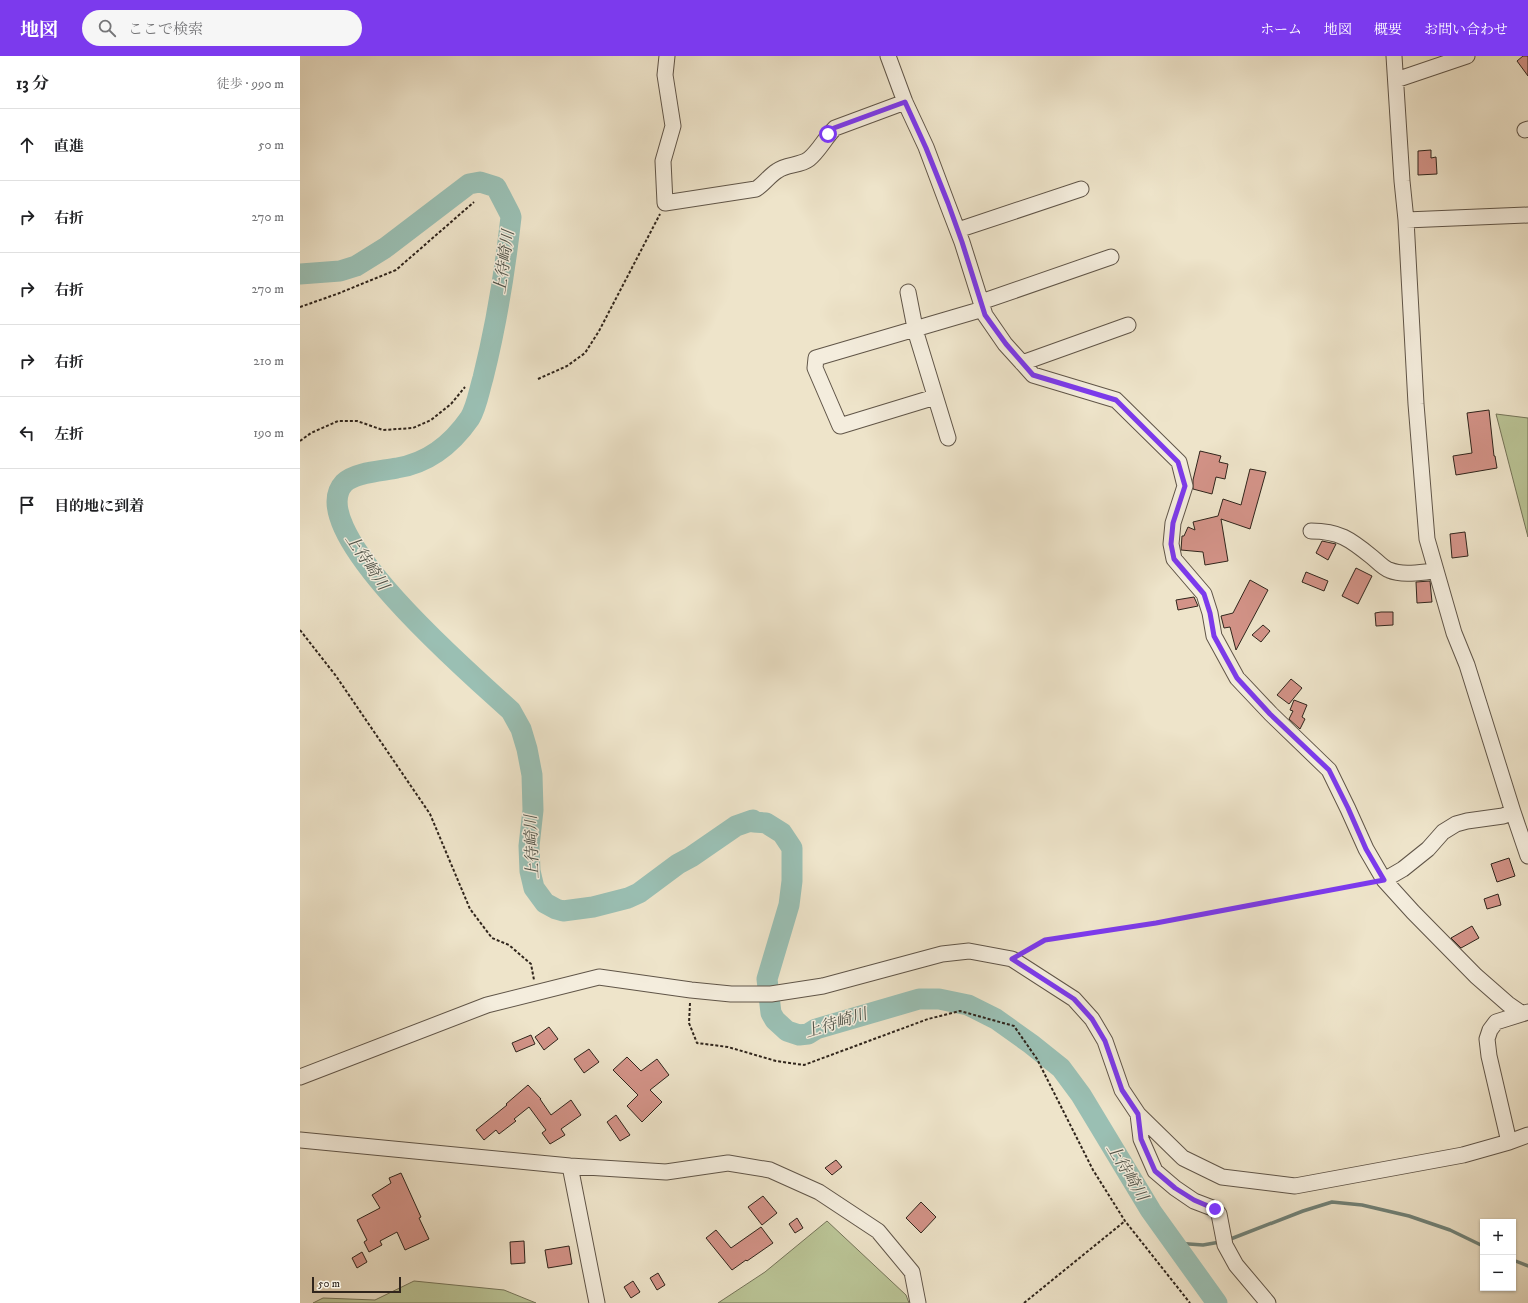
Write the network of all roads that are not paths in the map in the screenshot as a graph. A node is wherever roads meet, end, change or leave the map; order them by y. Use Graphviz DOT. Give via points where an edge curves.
graph roads {
  1 [pos="667,56"];
  2 [pos="888,56"];
  3 [pos="1394,56"];
  4 [pos="1467,56"];
  5 [pos="1396,80"];
  6 [pos="905,102"];
  7 [pos="1081,189"];
  8 [pos="1528,215"];
  9 [pos="1406,220"];
  10 [pos="958,230"];
  11 [pos="1111,256"];
  12 [pos="908,292"];
  13 [pos="982,306"];
  14 [pos="1128,325"];
  15 [pos="915,329"];
  16 [pos="1022,364"];
  17 [pos="935,397"];
  18 [pos="948,438"];
  19 [pos="1311,531"];
  20 [pos="1436,571"];
  21 [pos="1513,812"];
  22 [pos="1528,856"];
  23 [pos="1384,880"];
  24 [pos="1525,1012"];
  25 [pos="300,1077"];
  26 [pos="1138,1114"];
  27 [pos="1528,1135"];
  28 [pos="300,1140"];
  29 [pos="1509,1142"];
  30 [pos="570,1166"];
  31 [pos="597,1303"];
  32 [pos="918,1303"];
  33 [pos="1268,1303"];
  1 -- 6 [label="street" via="665,75 673,126 663,161 665,203 756,189 777,170 807,161 834,128"];
  2 -- 6 [label="street"];
  3 -- 5 [label="street"];
  4 -- 5 [label="street"];
  5 -- 9 [label="street"];
  6 -- 10 [label="street"];
  7 -- 10 [label="street"];
  8 -- 9 [label="street"];
  9 -- 20 [label="street" via="1416,404 1427,539"];
  10 -- 13 [label="street"];
  11 -- 13 [label="street"];
  12 -- 15 [label="street"];
  13 -- 15 [label="street"];
  13 -- 16 [label="street" via="985,315"];
  14 -- 16 [label="street"];
  15 -- 17 [label="street"];
  15 -- 17 [label="street" via="816,358 815,368 840,426"];
  16 -- 23 [label="street" via="1033,375 1116,400 1178,462 1185,486 1173,523 1171,544 1174,559 1204,594 1214,636 1237,678 1270,714 1329,770 1366,849"];
  17 -- 18 [label="street"];
  19 -- 20 [label="street" via="1327,531 1344,536 1388,570 1406,573"];
  20 -- 21 [label="street"];
  21 -- 22 [label="street"];
  21 -- 23 [label="street" via="1456,824 1404,869"];
  23 -- 24 [label="street" via="1476,976 1508,1004"];
  24 -- 29 [label="street" via="1496,1022 1487,1039"];
  25 -- 26 [label="street" via="487,1004 599,977 731,994 771,994 822,986 942,954 968,951 1012,959 1074,999 1092,1019 1105,1041 1122,1090"];
  26 -- 29 [label="street" via="1182,1158 1222,1177 1295,1186 1463,1155"];
  26 -- 33 [label="street" via="1141,1139 1155,1171 1175,1188 1215,1209 1219,1214 1225,1245 1236,1265"];
  27 -- 29 [label="street"];
  28 -- 30 [label="street"];
  30 -- 31 [label="street"];
  30 -- 32 [label="street" via="666,1172 728,1163 770,1170 819,1192 878,1231 912,1272"];
}
